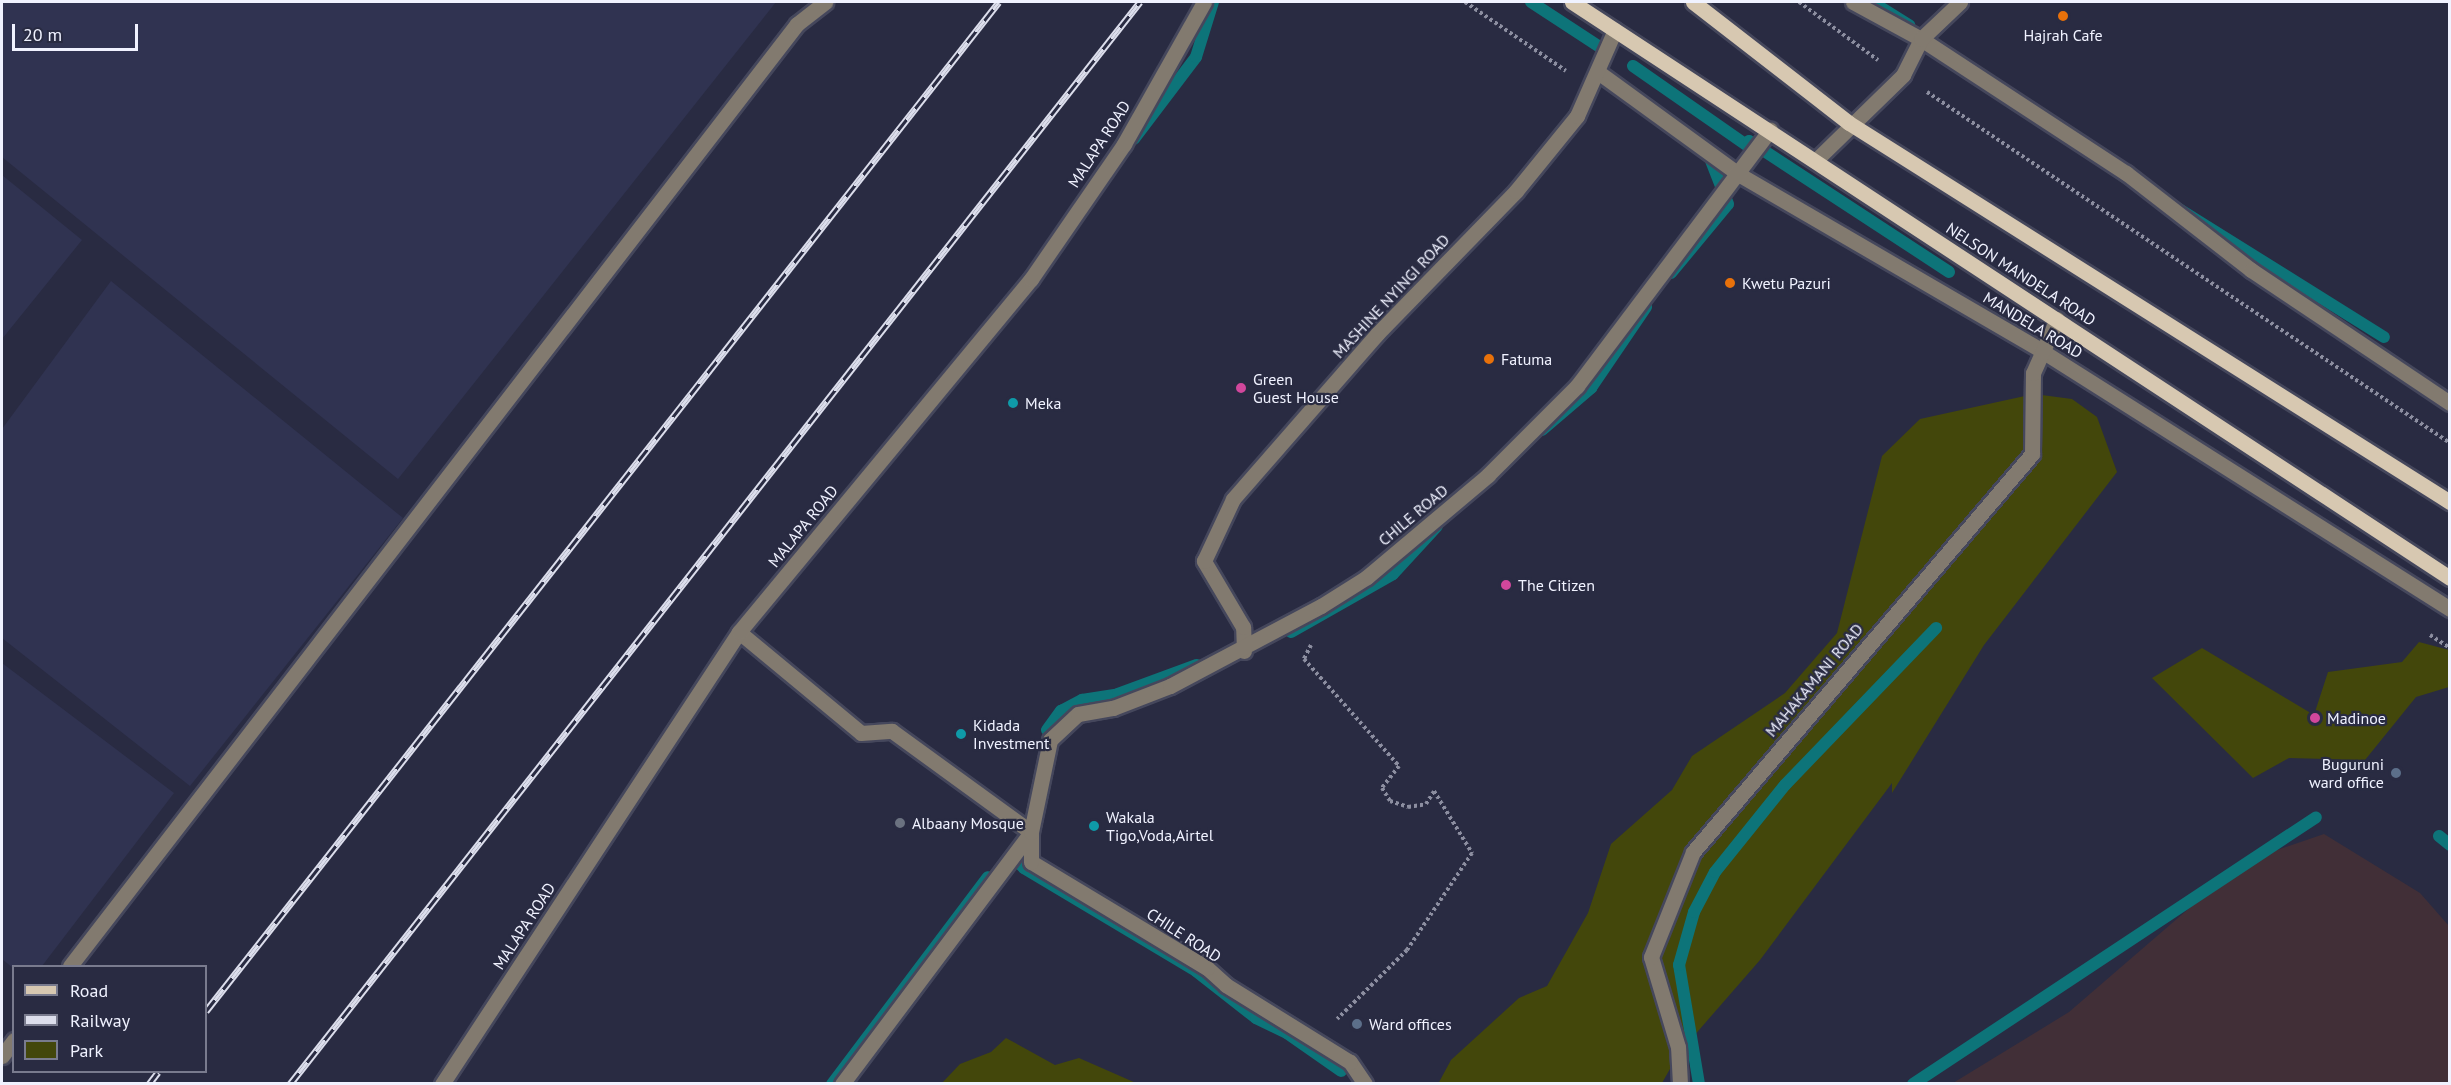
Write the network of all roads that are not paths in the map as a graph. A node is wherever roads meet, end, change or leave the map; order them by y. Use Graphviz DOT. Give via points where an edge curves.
graph roads {
  1 [pos="825,2"];
  2 [pos="1204,2"];
  3 [pos="1572,2"];
  4 [pos="1694,2"];
  5 [pos="1853,2"];
  6 [pos="1960,2"];
  7 [pos="1615,30"];
  8 [pos="1921,39"];
  9 [pos="1598,72"];
  10 [pos="1849,123"];
  11 [pos="1770,130"];
  12 [pos="1816,160"];
  13 [pos="1740,175"];
  14 [pos="2057,319"];
  15 [pos="2042,351"];
  16 [pos="2450,403"];
  17 [pos="2450,502"];
  18 [pos="2450,578"];
  19 [pos="2450,609"];
  20 [pos="739,632"];
  21 [pos="1244,651"];
  22 [pos="1030,832"];
  23 [pos="71,965"];
  24 [pos="12,1043"];
  25 [pos="2,1056"];
  26 [pos="442,1083"];
  27 [pos="842,1083"];
  28 [pos="1365,1083"];
  29 [pos="1680,1083"];
  1 -- 23 [label="street" via="797,24"];
  2 -- 20 [label="street, MALAPA ROAD" via="1124,144 1030,279"];
  3 -- 7 [label="main road, NELSON MANDELA ROAD"];
  4 -- 10 [label="main road"];
  5 -- 8 [label="street"];
  6 -- 8 [label="street"];
  7 -- 9 [label="street, MASHINE NYINGI ROAD"];
  7 -- 11 [label="main road, NELSON MANDELA ROAD"];
  8 -- 10 [label="street" via="1903,75"];
  8 -- 16 [label="street" via="2126,173 2251,270"];
  9 -- 13 [label="street, MANDELA ROAD"];
  9 -- 21 [label="street, MASHINE NYINGI ROAD" via="1577,116 1516,191 1377,334 1233,500 1204,561 1243,627"];
  10 -- 12 [label="street"];
  10 -- 17 [label="main road"];
  11 -- 12 [label="main road, NELSON MANDELA ROAD"];
  11 -- 13 [label="street, CHILE ROAD"];
  12 -- 14 [label="main road, NELSON MANDELA ROAD"];
  13 -- 15 [label="street, MANDELA ROAD"];
  13 -- 21 [label="street, CHILE ROAD" via="1577,386 1494,469 1367,577"];
  14 -- 15 [label="street, MAHAKAMANI ROAD"];
  14 -- 18 [label="main road, NELSON MANDELA ROAD"];
  15 -- 19 [label="street, MANDELA ROAD"];
  15 -- 29 [label="street, MAHAKAMANI ROAD" via="2033,373 2032,454 1693,852 1652,957 1678,1047"];
  20 -- 22 [label="street" via="861,733 892,731"];
  20 -- 26 [label="street, MALAPA ROAD"];
  21 -- 22 [label="street, CHILE ROAD" via="1136,700 1078,714 1050,740"];
  22 -- 27 [label="street, CHILE ROAD"];
  22 -- 28 [label="street, CHILE ROAD" via="1031,862 1350,1062"];
  24 -- 25 [label="street"];
}
